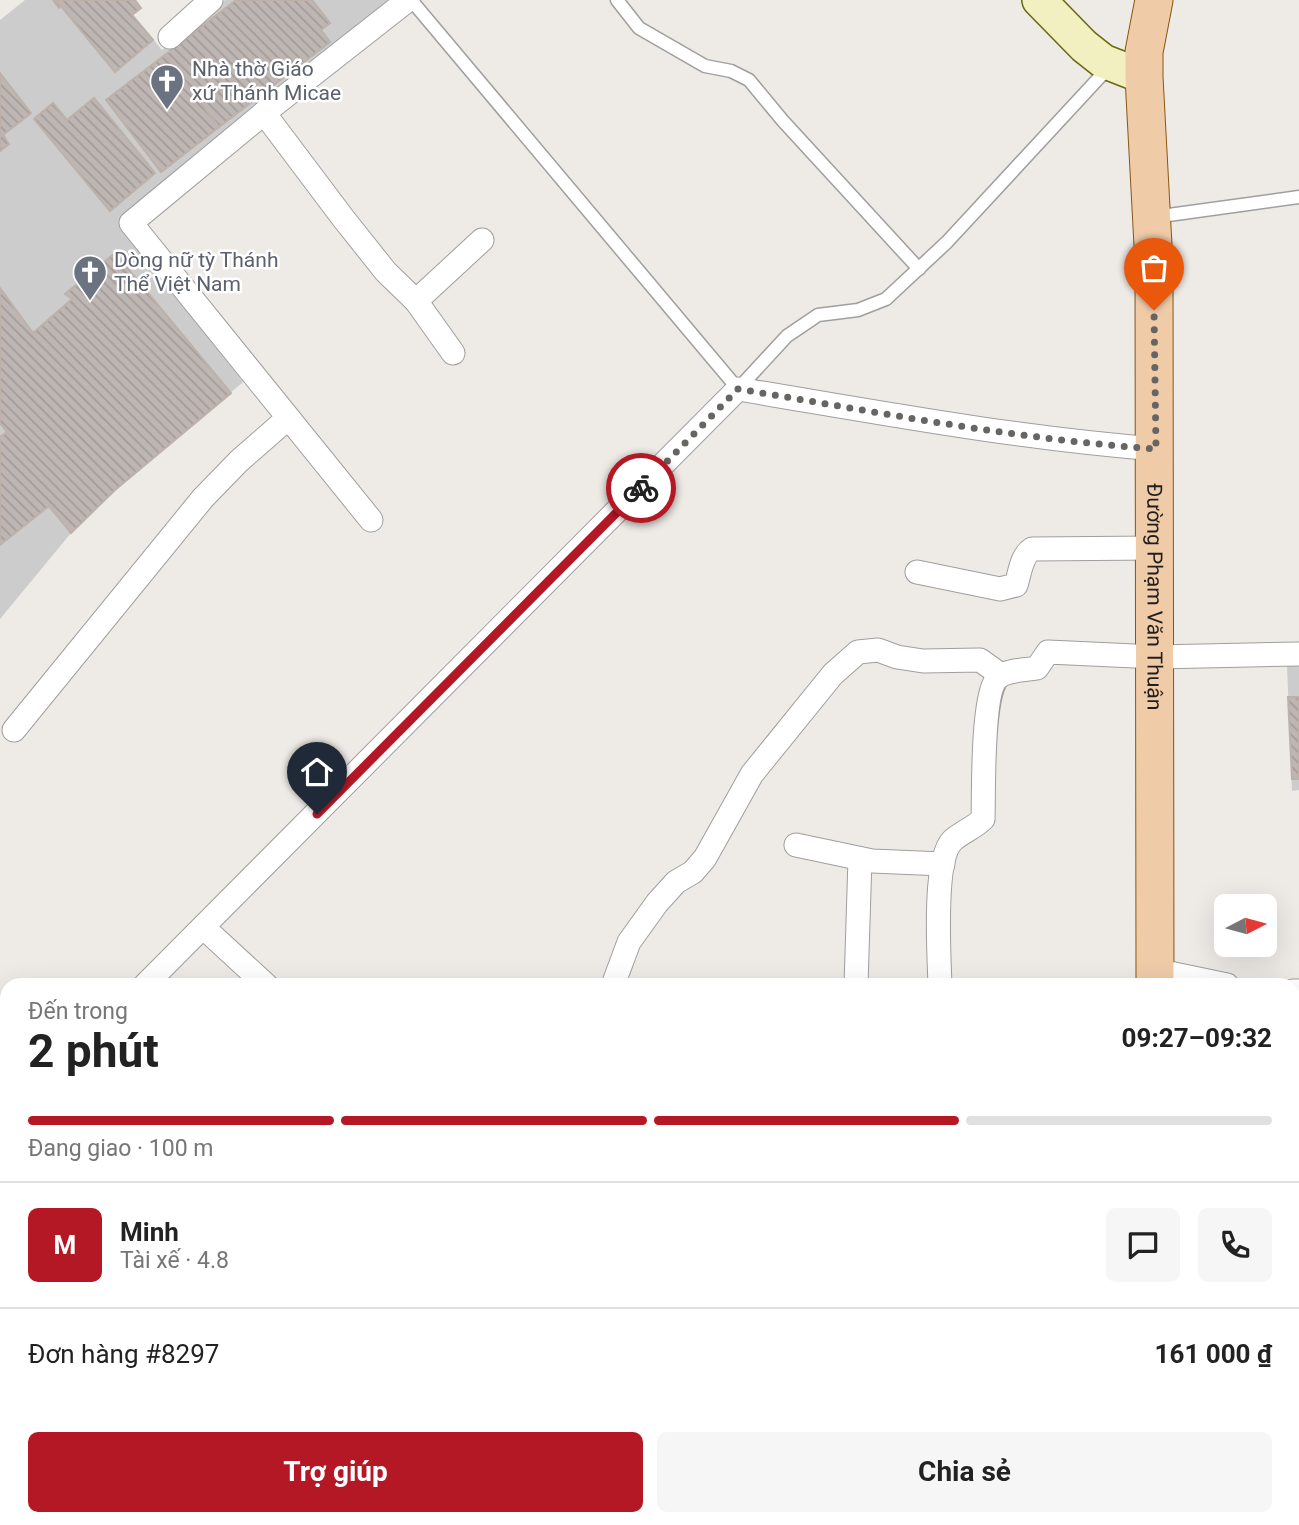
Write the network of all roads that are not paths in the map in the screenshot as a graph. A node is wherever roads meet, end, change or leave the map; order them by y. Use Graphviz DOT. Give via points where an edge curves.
graph roads {
  1 [pos="211,0"];
  2 [pos="410,0"];
  3 [pos="617,0"];
  4 [pos="1039,0"];
  5 [pos="1154,0"];
  6 [pos="170,37"];
  7 [pos="1127,71"];
  8 [pos="264,113"];
  9 [pos="1299,197"];
  10 [pos="1153,217"];
  11 [pos="482,240"];
  12 [pos="919,269"];
  13 [pos="416,301"];
  14 [pos="453,353"];
  15 [pos="738,389"];
  16 [pos="287,419"];
  17 [pos="1156,449"];
  18 [pos="371,520"];
  19 [pos="1155,548"];
  20 [pos="917,572"];
  21 [pos="1299,654"];
  22 [pos="1156,657"];
  23 [pos="1001,675"];
  24 [pos="14,730"];
  25 [pos="796,845"];
  26 [pos="860,859"];
  27 [pos="943,864"];
  28 [pos="204,927"];
  29 [pos="152,978"];
  30 [pos="259,978"];
  31 [pos="616,978"];
  32 [pos="856,978"];
  33 [pos="940,978"];
  34 [pos="1156,978"];
  1 -- 6 [label="street"];
  2 -- 8 [label="street"];
  2 -- 15 [label="lane"];
  3 -- 12 [label="lane" via="639,28 705,66 749,80"];
  4 -- 7 [label="main road" via="1084,46"];
  5 -- 7 [label="main road, Đường Phạm Văn Thuận" via="1144,52"];
  7 -- 10 [label="main road, Đường Phạm Văn Thuận"];
  7 -- 12 [label="lane"];
  8 -- 13 [label="street" via="386,272"];
  8 -- 16 [label="street" via="131,223"];
  9 -- 10 [label="lane"];
  10 -- 17 [label="main road, Đường Phạm Văn Thuận"];
  11 -- 13 [label="street"];
  12 -- 15 [label="lane" via="886,299 858,310 818,316 787,336"];
  13 -- 14 [label="street"];
  15 -- 17 [label="street" via="995,432"];
  15 -- 28 [label="street"];
  16 -- 18 [label="street"];
  16 -- 24 [label="street" via="203,498"];
  17 -- 19 [label="main road, Đường Phạm Văn Thuận"];
  19 -- 20 [label="street" via="1032,549 1016,585 1006,589"];
  19 -- 22 [label="main road, Đường Phạm Văn Thuận"];
  21 -- 22 [label="street"];
  22 -- 23 [label="street" via="1048,652 1037,667"];
  22 -- 34 [label="main road, Đường Phạm Văn Thuận"];
  23 -- 27 [label="street" via="994,681 989,706 983,819 951,842"];
  23 -- 31 [label="street" via="980,660 923,661 878,650 858,652 833,674 752,774 705,858 670,889 629,942"];
  25 -- 26 [label="street"];
  26 -- 27 [label="street"];
  26 -- 32 [label="street"];
  27 -- 33 [label="street"];
  28 -- 29 [label="street"];
  28 -- 30 [label="street"];
}
